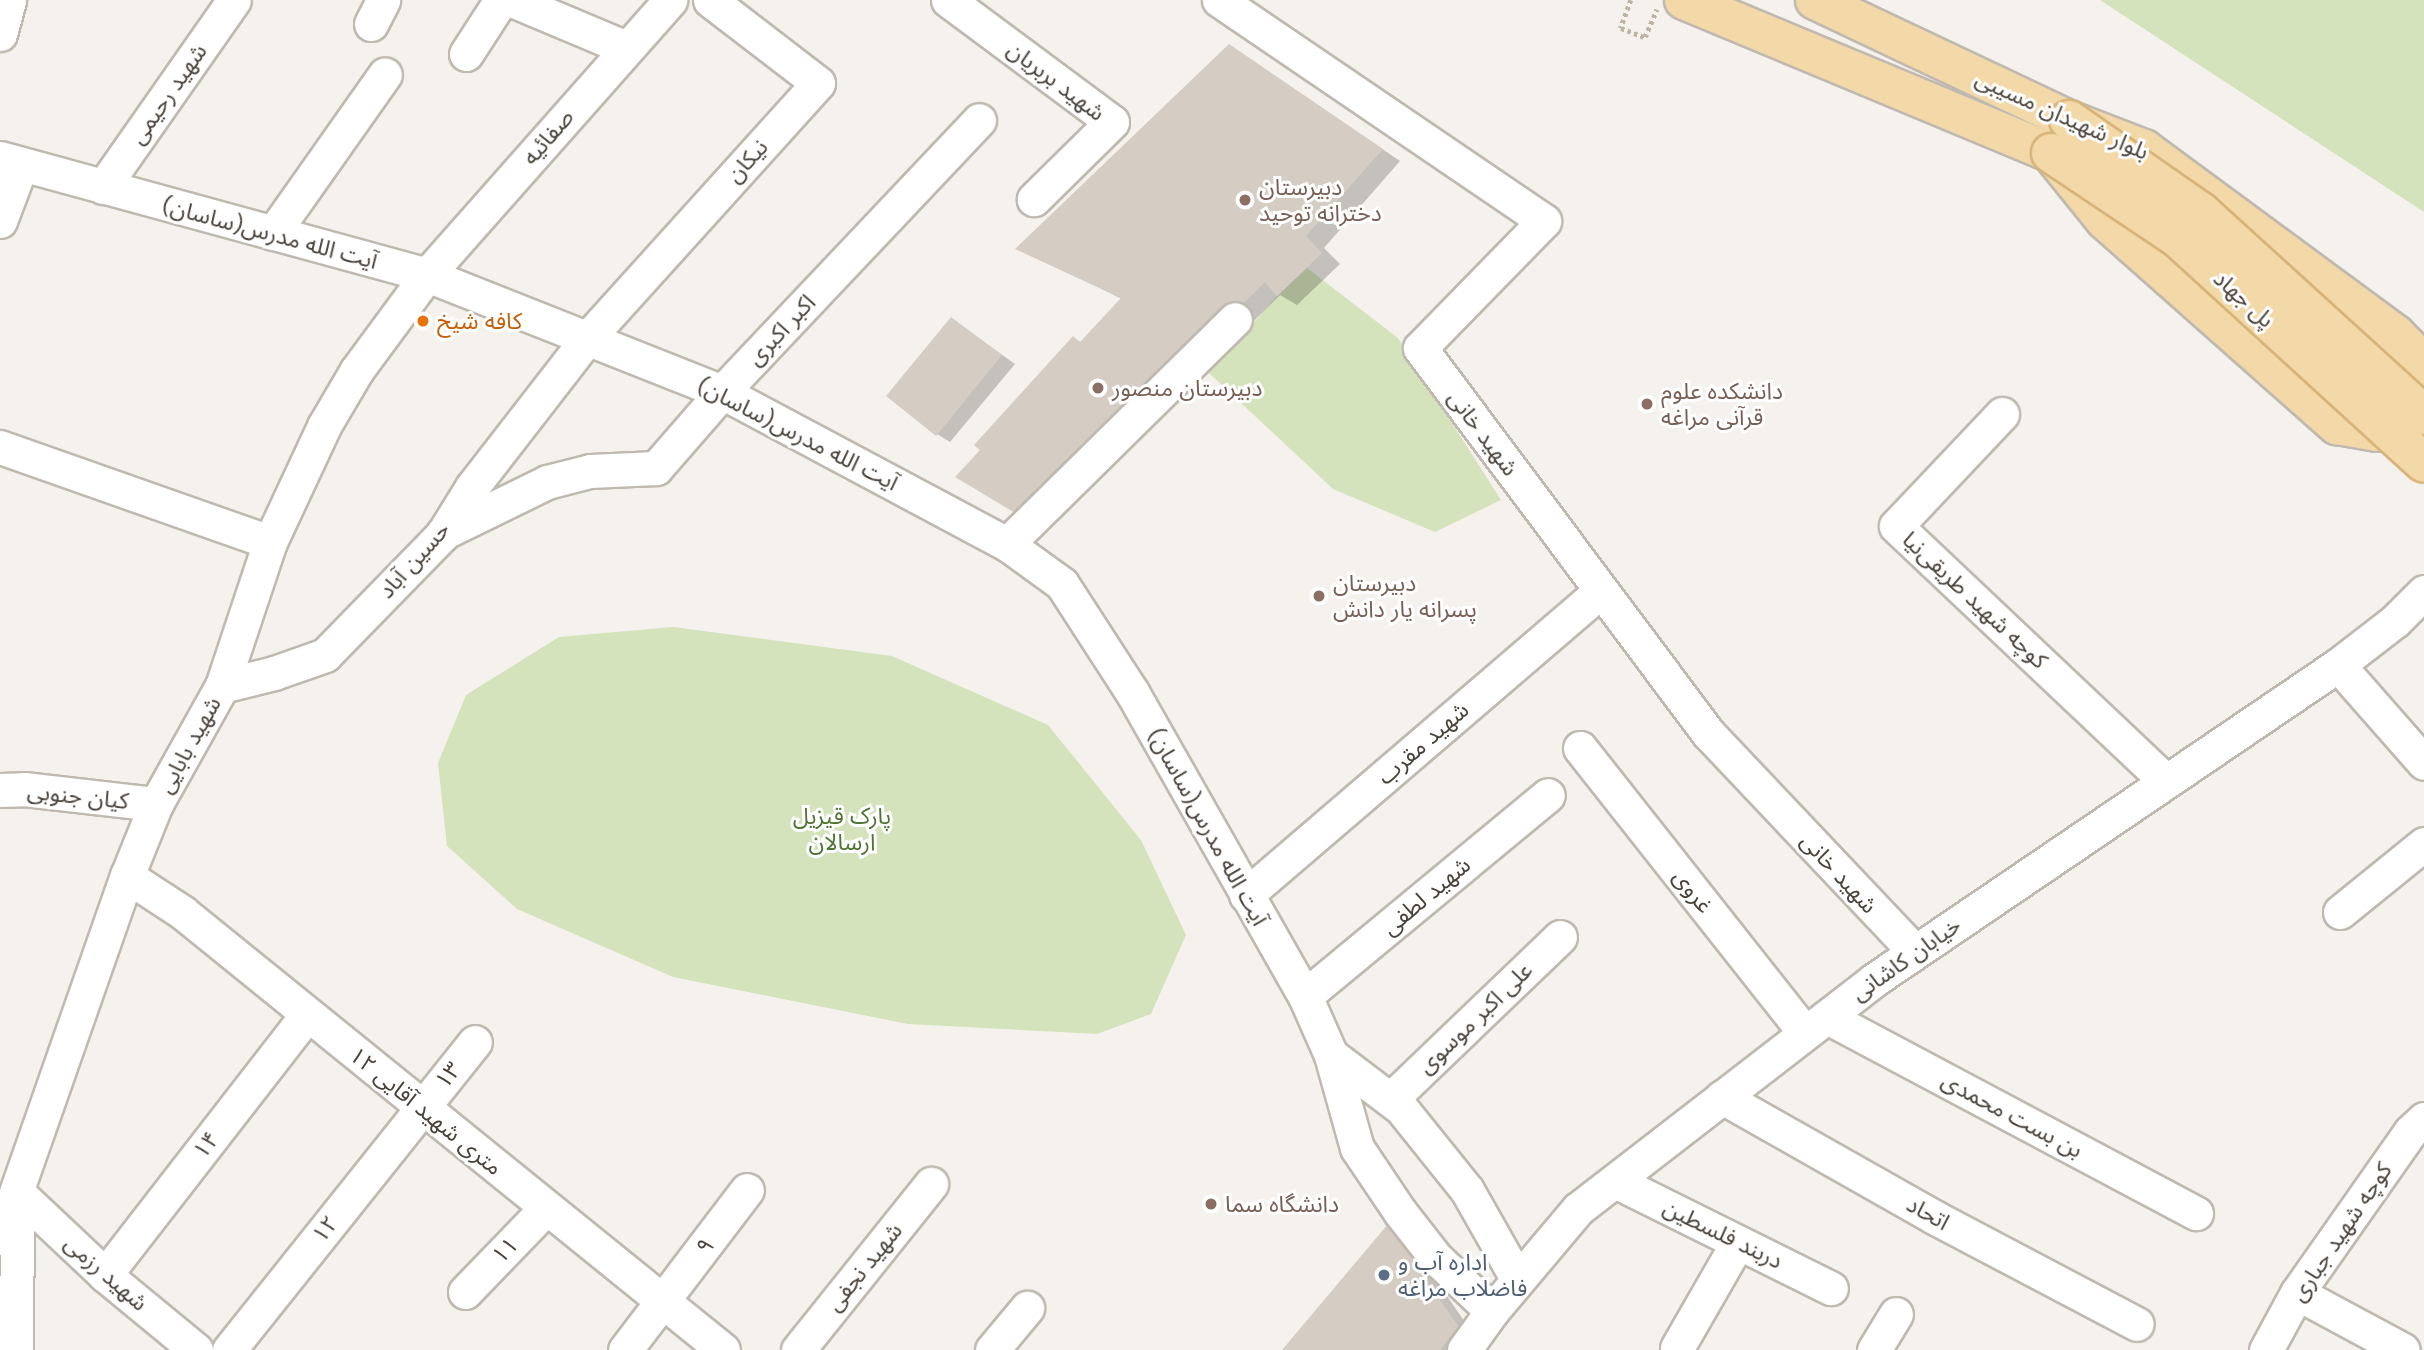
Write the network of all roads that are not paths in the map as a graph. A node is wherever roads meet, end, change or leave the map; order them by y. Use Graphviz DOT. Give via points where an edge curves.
graph roads {
  1 [pos="9,0"];
  2 [pos="234,0"];
  3 [pos="500,0"];
  4 [pos="512,0"];
  5 [pos="670,0"];
  6 [pos="710,0"];
  7 [pos="948,0"];
  8 [pos="1219,0"];
  9 [pos="1684,0"];
  10 [pos="1815,0"];
  11 [pos="0,34"];
  12 [pos="626,48"];
  13 [pos="466,54"];
  14 [pos="385,74"];
  15 [pos="978,120"];
  16 [pos="2069,120"];
  17 [pos="2051,153"];
  18 [pos="10,162"];
  19 [pos="103,187"];
  20 [pos="1034,199"];
  21 [pos="0,221"];
  22 [pos="272,233"];
  23 [pos="428,275"];
  24 [pos="1235,319"];
  25 [pos="2395,334"];
  26 [pos="586,340"];
  27 [pos="2424,362"];
  28 [pos="722,392"];
  29 [pos="2002,414"];
  30 [pos="2424,415"];
  31 [pos="0,447"];
  32 [pos="2424,463"];
  33 [pos="443,534"];
  34 [pos="270,542"];
  35 [pos="1007,544"];
  36 [pos="1601,591"];
  37 [pos="2424,592"];
  38 [pos="2424,606"];
  39 [pos="2395,621"];
  40 [pos="2338,665"];
  41 [pos="222,686"];
  42 [pos="1580,748"];
  43 [pos="2424,763"];
  44 [pos="2165,780"];
  45 [pos="0,790"];
  46 [pos="1548,795"];
  47 [pos="156,804"];
  48 [pos="2424,844"];
  49 [pos="127,876"];
  50 [pos="1245,895"];
  51 [pos="2340,912"];
  52 [pos="1560,937"];
  53 [pos="1915,952"];
  54 [pos="1305,996"];
  55 [pos="307,1015"];
  56 [pos="1816,1025"];
  57 [pos="474,1042"];
  58 [pos="1331,1055"];
  59 [pos="1722,1097"];
  60 [pos="1391,1099"];
  61 [pos="421,1108"];
  62 [pos="2424,1119"];
  63 [pos="1615,1181"];
  64 [pos="931,1184"];
  65 [pos="747,1190"];
  66 [pos="18,1193"];
  67 [pos="546,1208"];
  68 [pos="2196,1213"];
  69 [pos="0,1238"];
  70 [pos="1738,1242"];
  71 [pos="105,1275"];
  72 [pos="1518,1280"];
  73 [pos="1831,1288"];
  74 [pos="465,1292"];
  75 [pos="2297,1293"];
  76 [pos="662,1301"];
  77 [pos="1027,1308"];
  78 [pos="1492,1311"];
  79 [pos="1896,1314"];
  80 [pos="2137,1324"];
  81 [pos="1476,1346"];
  82 [pos="1678,1348"];
  83 [pos="16,1350"];
  84 [pos="196,1350"];
  85 [pos="229,1350"];
  86 [pos="625,1350"];
  87 [pos="723,1350"];
  88 [pos="798,1350"];
  89 [pos="992,1350"];
  90 [pos="1874,1350"];
  91 [pos="2266,1350"];
  92 [pos="2403,1350"];
  1 -- 11 [label="street"];
  2 -- 19 [label="street, شهید رحیمی"];
  3 -- 13 [label="street"];
  4 -- 12 [label="street"];
  5 -- 12 [label="street, صفائیه"];
  6 -- 26 [label="street, نیکان" via="817,83"];
  7 -- 20 [label="street, شهید بربریان" via="1112,122"];
  8 -- 36 [label="street, شهید خانی" via="1544,221 1420,348"];
  9 -- 17 [label="main road, بلوار شهیدان مسیبی"];
  10 -- 16 [label="main road, بلوار شهیدان مسیبی"];
  12 -- 23 [label="street, صفائیه"];
  14 -- 22 [label="street"];
  15 -- 28 [label="street, اکبر اکبری"];
  16 -- 25 [label="main road, بلوار شهیدان مسیبی" via="2144,149"];
  16 -- 30 [label="main road, پل جهاد, bridge" via="2201,212"];
  17 -- 25 [label="main road" via="2105,220 2337,425 2377,432 2412,409 2418,368"];
  17 -- 32 [label="main road, پل جهاد, bridge" via="2178,238"];
  18 -- 19 [label="street, آیت الله مدرس(ساسان)"];
  18 -- 21 [label="street"];
  19 -- 22 [label="street, آیت الله مدرس(ساسان)"];
  22 -- 23 [label="street, آیت الله مدرس(ساسان)"];
  23 -- 26 [label="street, آیت الله مدرس(ساسان)"];
  23 -- 34 [label="street, شهید بابایی" via="357,370 324,426"];
  24 -- 35 [label="street"];
  25 -- 27 [label="main road, بلوار شهیدان مسیبی"];
  26 -- 28 [label="street, آیت الله مدرس(ساسان)"];
  26 -- 33 [label="street, حسین آباد" via="471,487"];
  28 -- 33 [label="street, اکبر اکبری" via="656,468 590,471 547,482"];
  28 -- 35 [label="street, آیت الله مدرس(ساسان)"];
  29 -- 44 [label="street, کوچه شهید طریقی‌نیا" via="1896,526"];
  31 -- 34 [label="street"];
  33 -- 41 [label="street, حسین آباد" via="325,655"];
  34 -- 41 [label="street, شهید بابایی"];
  35 -- 50 [label="street, آیت الله مدرس(ساسان)" via="1062,584 1132,692"];
  36 -- 50 [label="street, شهید مقرب"];
  36 -- 53 [label="street, شهید خانی" via="1708,733"];
  37 -- 39 [label="street, خیابان کاشانی"];
  38 -- 39 [label="street, خیابان کاشانی"];
  39 -- 40 [label="street, خیابان کاشانی"];
  40 -- 43 [label="street"];
  40 -- 44 [label="street, خیابان کاشانی"];
  41 -- 47 [label="street, شهید بابایی"];
  42 -- 56 [label="street, غروی"];
  44 -- 53 [label="street, خیابان کاشانی"];
  45 -- 47 [label="street, کیان جنوبی"];
  46 -- 54 [label="street, شهید لطفی"];
  47 -- 49 [label="street, شهید بابایی"];
  48 -- 51 [label="street"];
  49 -- 55 [label="street, ۱۲ متری شهید آقایی" via="182,912"];
  49 -- 66 [label="street, شهید بابایی"];
  50 -- 54 [label="street, آیت الله مدرس(ساسان)"];
  52 -- 60 [label="street, علی اکبر موسوی"];
  53 -- 56 [label="street, خیابان کاشانی"];
  54 -- 58 [label="street, آیت الله مدرس(ساسان)"];
  55 -- 61 [label="street, ۱۲ متری شهید آقایی"];
  55 -- 71 [label="street, ۱۴"];
  56 -- 59 [label="street, خیابان کاشانی"];
  56 -- 68 [label="street, بن بست محمدی"];
  57 -- 61 [label="street, ۱۳"];
  58 -- 60 [label="street, آیت الله مدرس(ساسان)"];
  58 -- 78 [label="street, آیت الله مدرس(ساسان)" via="1357,1148 1436,1258"];
  59 -- 63 [label="street, خیابان کاشانی"];
  59 -- 80 [label="street, اتحاد" via="1934,1217"];
  60 -- 72 [label="street, آیت الله مدرس(ساسان)" via="1467,1190"];
  61 -- 67 [label="street, ۱۲ متری شهید آقایی"];
  61 -- 85 [label="street, ۱۲"];
  62 -- 75 [label="street, کوچه شهید جباری" via="2410,1132"];
  63 -- 70 [label="street, دربند فلسطین"];
  63 -- 72 [label="street, خیابان کاشانی" via="1578,1209"];
  64 -- 88 [label="street, شهید نجفی"];
  65 -- 76 [label="street, ۹"];
  66 -- 69 [label="street, شهید بابایی"];
  66 -- 71 [label="street, شهید رزمی"];
  66 -- 83 [label="street"];
  67 -- 74 [label="street, ۱۱"];
  67 -- 76 [label="street, ۱۲ متری شهید آقایی"];
  70 -- 73 [label="street, دربند فلسطین"];
  70 -- 82 [label="street"];
  71 -- 84 [label="street, شهید رزمی"];
  72 -- 78 [label="street, خیابان کاشانی"];
  75 -- 91 [label="street, کوچه شهید جباری"];
  75 -- 92 [label="street"];
  76 -- 86 [label="street, ۹"];
  76 -- 87 [label="street, ۱۲ متری شهید آقایی"];
  77 -- 89 [label="street"];
  78 -- 81 [label="street, خیابان کاشانی"];
  79 -- 90 [label="street"];
}
